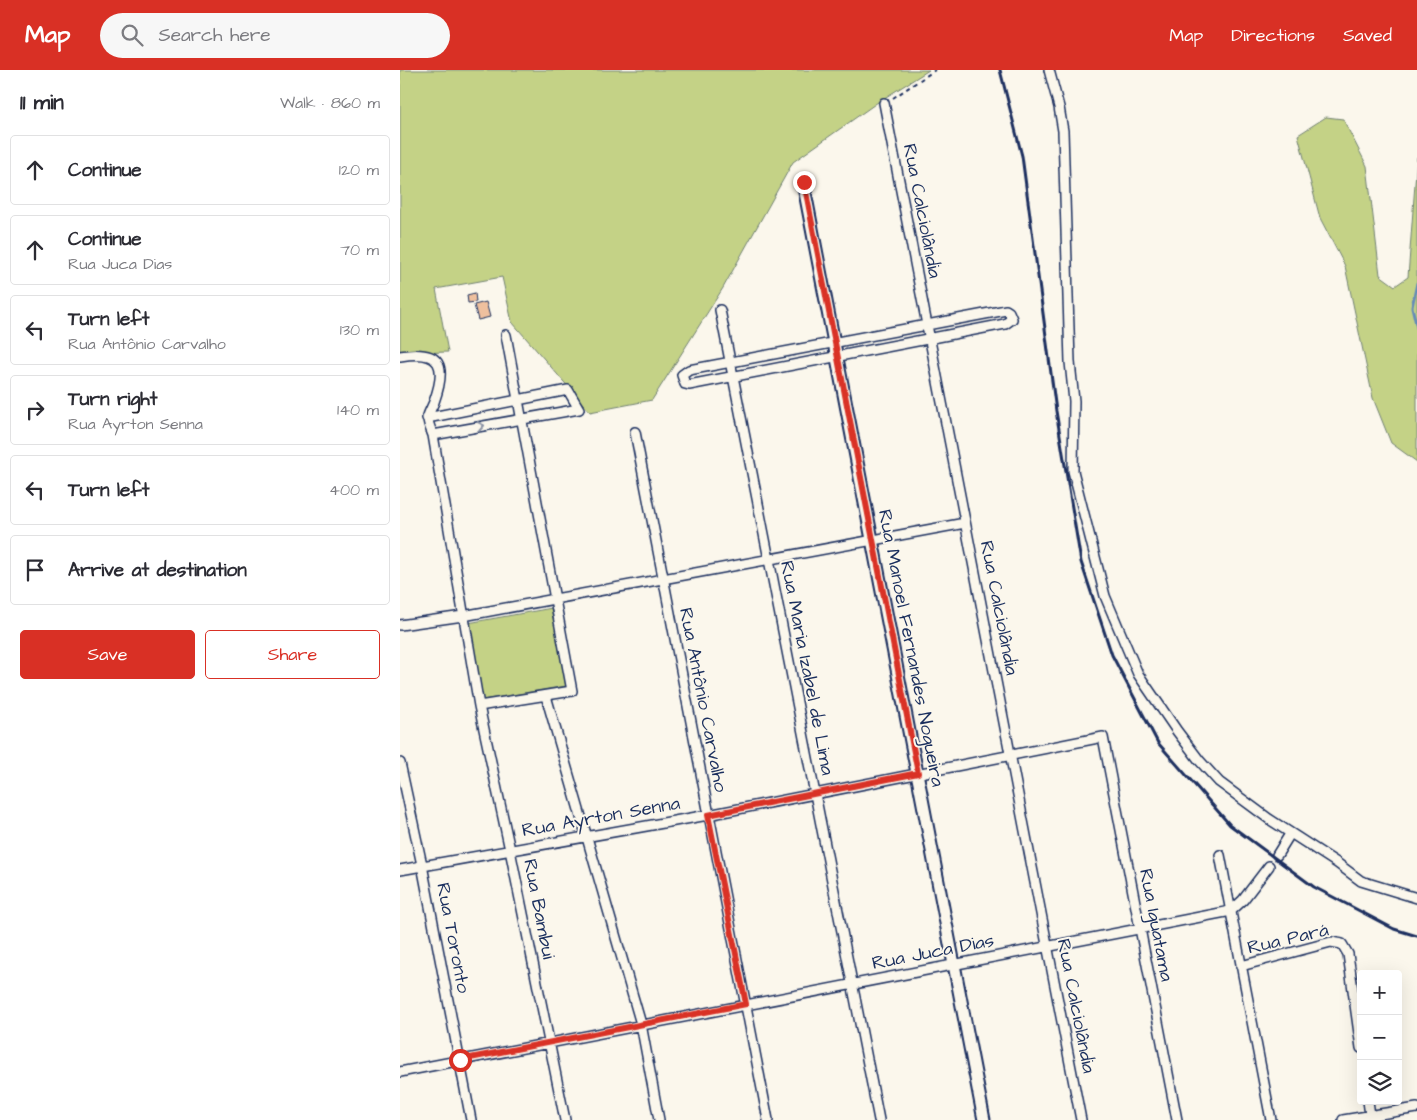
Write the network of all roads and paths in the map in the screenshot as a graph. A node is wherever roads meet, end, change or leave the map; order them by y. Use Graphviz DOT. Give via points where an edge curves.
graph roads {
  1 [pos="935,70"];
  2 [pos="1049,70"];
  3 [pos="884,103"];
  4 [pos="804,182"];
  5 [pos="720,310"];
  6 [pos="927,325"];
  7 [pos="506,335"];
  8 [pos="930,340"];
  9 [pos="834,342"];
  10 [pos="400,356"];
  11 [pos="837,357"];
  12 [pos="730,362"];
  13 [pos="733,377"];
  14 [pos="518,400"];
  15 [pos="427,418"];
  16 [pos="521,419"];
  17 [pos="635,432"];
  18 [pos="433,435"];
  19 [pos="966,523"];
  20 [pos="873,540"];
  21 [pos="769,559"];
  22 [pos="663,579"];
  23 [pos="555,599"];
  24 [pos="463,616"];
  25 [pos="400,625"];
  26 [pos="546,696"];
  27 [pos="479,706"];
  28 [pos="1103,736"];
  29 [pos="1010,755"];
  30 [pos="400,763"];
  31 [pos="918,773"];
  32 [pos="815,794"];
  33 [pos="708,815"];
  34 [pos="1290,834"];
  35 [pos="587,836"];
  36 [pos="510,850"];
  37 [pos="1220,855"];
  38 [pos="1277,855"];
  39 [pos="422,866"];
  40 [pos="1269,866"];
  41 [pos="400,870"];
  42 [pos="1417,898"];
  43 [pos="1230,911"];
  44 [pos="1140,928"];
  45 [pos="1048,946"];
  46 [pos="954,964"];
  47 [pos="1241,966"];
  48 [pos="852,984"];
  49 [pos="746,1004"];
  50 [pos="1357,1019"];
  51 [pos="641,1024"];
  52 [pos="549,1042"];
  53 [pos="460,1060"];
  54 [pos="400,1072"];
  55 [pos="1369,1105"];
  56 [pos="1417,1108"];
  57 [pos="1370,1115"];
  58 [pos="471,1120"];
  59 [pos="565,1120"];
  60 [pos="659,1120"];
  61 [pos="768,1120"];
  62 [pos="878,1120"];
  63 [pos="984,1120"];
  64 [pos="1081,1120"];
  65 [pos="1177,1120"];
  66 [pos="1272,1120"];
  67 [pos="1343,1120"];
  1 -- 3 [label="path"];
  2 -- 34 [label="street" via="1063,131 1074,401 1072,471 1105,596 1138,674 1199,760 1219,782"];
  3 -- 6 [label="street, Rua Calciolândia"];
  4 -- 9 [label="street, Rua Manoel Fernandes Nogueira"];
  5 -- 12 [label="street, Rua Maria Izabel de Lima"];
  6 -- 8 [label="street, Rua Calciolândia"];
  6 -- 8 [label="street" via="1006,310 1011,315 1010,322 1005,324"];
  6 -- 9 [label="street"];
  7 -- 14 [label="street"];
  8 -- 11 [label="street"];
  8 -- 19 [label="street, Rua Calciolândia"];
  9 -- 11 [label="street, Rua Manoel Fernandes Nogueira"];
  9 -- 12 [label="street"];
  10 -- 15 [label="street" via="430,355 437,362 440,380"];
  11 -- 13 [label="street"];
  11 -- 20 [label="street, Rua Manoel Fernandes Nogueira"];
  12 -- 13 [label="street, Rua Maria Izabel de Lima"];
  12 -- 13 [label="street" via="689,370 682,375 685,384 689,385"];
  13 -- 21 [label="street, Rua Maria Izabel de Lima"];
  14 -- 15 [label="street"];
  14 -- 16 [label="street"];
  14 -- 16 [label="street" via="568,390 578,409"];
  15 -- 18 [label="street, Rua Bambui"];
  18 -- 16 [label="street, one-way"];
  16 -- 23 [label="street"];
  17 -- 22 [label="street, Rua Antônio Carvalho"];
  18 -- 24 [label="street, Rua Bambui"];
  19 -- 20 [label="street"];
  19 -- 29 [label="street, Rua Calciolândia"];
  20 -- 21 [label="street"];
  20 -- 31 [label="street, Rua Manoel Fernandes Nogueira"];
  21 -- 22 [label="street"];
  21 -- 32 [label="street, Rua Maria Izabel de Lima"];
  22 -- 23 [label="street"];
  22 -- 33 [label="street, Rua Antônio Carvalho"];
  23 -- 24 [label="street"];
  23 -- 26 [label="street" via="572,691"];
  24 -- 25 [label="street"];
  24 -- 27 [label="street, Rua Bambui"];
  26 -- 27 [label="street"];
  26 -- 35 [label="street"];
  27 -- 36 [label="street, Rua Bambui"];
  28 -- 29 [label="street, Rua Ayrton Senna"];
  28 -- 44 [label="street, Rua Iguatama"];
  29 -- 31 [label="street, Rua Ayrton Senna"];
  29 -- 45 [label="street, Rua Calciolândia"];
  30 -- 39 [label="street, Rua Toronto"];
  31 -- 32 [label="street, Rua Ayrton Senna"];
  31 -- 46 [label="street, Rua Manoel Fernandes Nogueira"];
  32 -- 33 [label="street, Rua Ayrton Senna"];
  32 -- 48 [label="street, Rua Maria Izabel de Lima"];
  33 -- 35 [label="street, Rua Ayrton Senna"];
  33 -- 49 [label="street, Rua Antônio Carvalho"];
  34 -- 38 [label="street"];
  34 -- 42 [label="street" via="1361,881"];
  35 -- 36 [label="street, Rua Ayrton Senna"];
  35 -- 51 [label="street"];
  36 -- 39 [label="street, Rua Ayrton Senna"];
  36 -- 52 [label="street, Rua Bambui"];
  37 -- 43 [label="street"];
  39 -- 41 [label="street, Rua Ayrton Senna"];
  39 -- 53 [label="street, Rua Toronto"];
  40 -- 43 [label="street" via="1243,900"];
  43 -- 44 [label="street, Rua Juca Dias"];
  43 -- 47 [label="street"];
  44 -- 45 [label="street, Rua Juca Dias"];
  44 -- 65 [label="street, Rua Iguatama"];
  45 -- 46 [label="street, Rua Juca Dias"];
  45 -- 64 [label="street, Rua Calciolândia"];
  46 -- 48 [label="street, Rua Juca Dias"];
  46 -- 63 [label="street, Rua Manoel Fernandes Nogueira"];
  47 -- 50 [label="street, Rua Pará" via="1331,942 1342,944 1348,954"];
  47 -- 66 [label="street"];
  48 -- 49 [label="street, Rua Juca Dias"];
  48 -- 62 [label="street, Rua Maria Izabel de Lima"];
  49 -- 51 [label="street, Rua Juca Dias"];
  49 -- 61 [label="street, Rua Antônio Carvalho"];
  51 -- 52 [label="street, Rua Juca Dias"];
  51 -- 60 [label="street"];
  52 -- 53 [label="street, Rua Juca Dias"];
  52 -- 59 [label="street, Rua Bambui"];
  53 -- 54 [label="street, Rua Juca Dias"];
  53 -- 58 [label="street, Rua Toronto"];
  55 -- 57 [label="street"];
  56 -- 57 [label="street"];
  57 -- 67 [label="street"];
}
